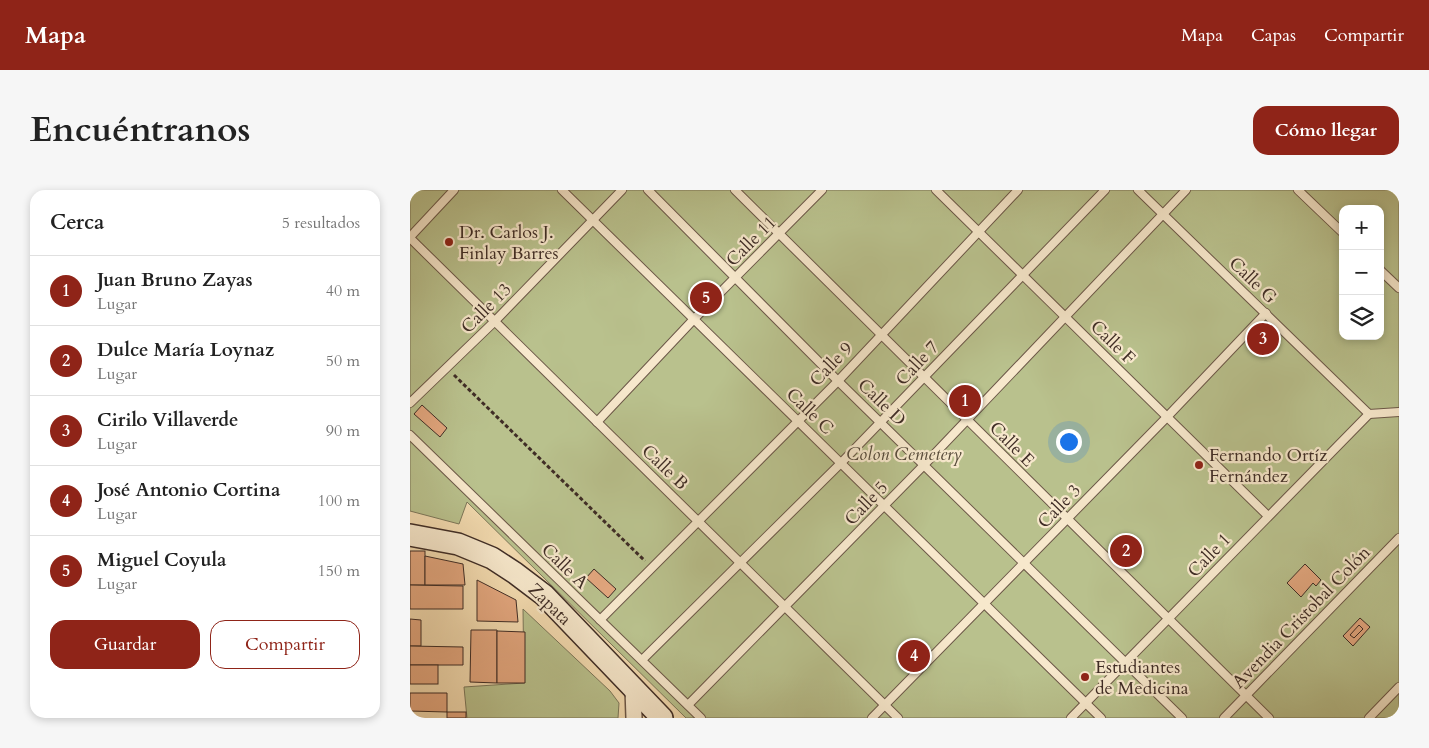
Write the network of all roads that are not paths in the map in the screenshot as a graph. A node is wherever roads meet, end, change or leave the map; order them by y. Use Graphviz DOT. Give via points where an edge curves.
graph roads {
  1 [pos="454,190"];
  2 [pos="562,190"];
  3 [pos="622,190"];
  4 [pos="648,190"];
  5 [pos="735,190"];
  6 [pos="822,190"];
  7 [pos="936,190"];
  8 [pos="1018,190"];
  9 [pos="1105,190"];
  10 [pos="1138,190"];
  11 [pos="1186,190"];
  12 [pos="1298,190"];
  13 [pos="1163,214"];
  14 [pos="593,220"];
  15 [pos="1339,230"];
  16 [pos="978,231"];
  17 [pos="780,234"];
  18 [pos="410,237"];
  19 [pos="1384,274"];
  20 [pos="1022,275"];
  21 [pos="736,278"];
  22 [pos="1399,288"];
  23 [pos="1266,313"];
  24 [pos="1065,317"];
  25 [pos="694,320"];
  26 [pos="494,322"];
  27 [pos="880,334"];
  28 [pos="923,377"];
  29 [pos="838,381"];
  30 [pos="410,403"];
  31 [pos="1399,412"];
  32 [pos="1369,414"];
  33 [pos="1167,417"];
  34 [pos="798,420"];
  35 [pos="967,420"];
  36 [pos="597,422"];
  37 [pos="881,422"];
  38 [pos="410,434"];
  39 [pos="842,463"];
  40 [pos="924,465"];
  41 [pos="883,507"];
  42 [pos="1268,516"];
  43 [pos="1067,519"];
  44 [pos="698,520"];
  45 [pos="410,535"];
  46 [pos="1399,538"];
  47 [pos="742,562"];
  48 [pos="1025,563"];
  49 [pos="984,604"];
  50 [pos="786,606"];
  51 [pos="1168,619"];
  52 [pos="600,620"];
  53 [pos="642,660"];
  54 [pos="1126,662"];
  55 [pos="1399,687"];
  56 [pos="633,689"];
  57 [pos="1246,695"];
  58 [pos="1086,703"];
  59 [pos="688,705"];
  60 [pos="884,705"];
  61 [pos="634,718"];
  62 [pos="662,718"];
  63 [pos="701,718"];
  64 [pos="872,718"];
  65 [pos="898,718"];
  66 [pos="1071,718"];
  67 [pos="1101,718"];
  68 [pos="1182,718"];
  69 [pos="1224,718"];
  70 [pos="1269,718"];
  71 [pos="1369,718"];
  1 -- 18 [label="lane"];
  2 -- 14 [label="lane, Calle C"];
  3 -- 14 [label="lane, Calle 13"];
  4 -- 21 [label="lane, Calle D"];
  5 -- 17 [label="lane, Calle E"];
  6 -- 17 [label="lane, Calle 11"];
  7 -- 16 [label="lane, Calle F"];
  8 -- 16 [label="lane, Calle 9"];
  9 -- 20 [label="lane, Calle 7"];
  10 -- 13 [label="lane, Calle G"];
  11 -- 13 [label="lane, Calle 5"];
  12 -- 15 [label="lane"];
  13 -- 23 [label="lane, Calle G"];
  13 -- 24 [label="lane, Calle 5"];
  14 -- 25 [label="lane, Calle C"];
  14 -- 26 [label="lane, Calle 13"];
  16 -- 20 [label="lane, Calle F"];
  16 -- 27 [label="lane, Calle 9"];
  17 -- 21 [label="lane, Calle 11"];
  17 -- 27 [label="lane, Calle E"];
  18 -- 26 [label="lane, Calle B"];
  19 -- 22 [label="lane"];
  20 -- 24 [label="lane, Calle F"];
  20 -- 28 [label="lane, Calle 7"];
  21 -- 25 [label="lane, Calle 11"];
  21 -- 29 [label="lane, Calle D"];
  23 -- 32 [label="lane, Calle G"];
  23 -- 33 [label="lane, Calle 3"];
  24 -- 33 [label="lane, Calle F"];
  24 -- 35 [label="lane, Calle 5"];
  25 -- 34 [label="lane, Calle C"];
  25 -- 36 [label="lane, Calle 11"];
  26 -- 30 [label="lane, Calle 13"];
  26 -- 36 [label="lane, Calle B"];
  27 -- 28 [label="lane, Calle E"];
  27 -- 29 [label="lane, Calle 9"];
  28 -- 35 [label="lane, Calle E"];
  28 -- 37 [label="lane, Calle 7"];
  29 -- 34 [label="lane, Calle 9"];
  29 -- 37 [label="lane, Calle D"];
  31 -- 32 [label="lane"];
  32 -- 42 [label="lane, Calle 1"];
  33 -- 42 [label="lane, Calle F"];
  33 -- 43 [label="lane, Calle 3"];
  34 -- 39 [label="lane, Calle C"];
  34 -- 44 [label="lane, Calle 9"];
  35 -- 40 [label="lane, Calle 5"];
  35 -- 43 [label="lane, Calle E"];
  36 -- 44 [label="lane, Calle B"];
  37 -- 39 [label="lane, Calle 7"];
  37 -- 40 [label="lane, Calle D"];
  38 -- 52 [label="lane, Calle A"];
  39 -- 41 [label="lane, Calle C"];
  39 -- 47 [label="lane, Calle 7"];
  40 -- 41 [label="lane, Calle 5"];
  40 -- 48 [label="lane, Calle D"];
  41 -- 49 [label="lane, Calle C"];
  41 -- 50 [label="lane, Calle 5"];
  42 -- 51 [label="lane, Calle 1"];
  43 -- 48 [label="lane, Calle 3"];
  43 -- 51 [label="lane, Calle E"];
  44 -- 47 [label="lane, Calle B"];
  44 -- 52 [label="lane, Calle 9"];
  45 -- 56 [label="main road, Zapata" via="464,546 515,573 544,595"];
  46 -- 57 [label="lane, Avendia Cristobal Colón"];
  47 -- 50 [label="lane, Calle B"];
  47 -- 53 [label="lane, Calle 7"];
  48 -- 49 [label="lane, Calle 3"];
  48 -- 54 [label="lane, Calle D"];
  49 -- 58 [label="lane, Calle C"];
  49 -- 60 [label="lane, Calle 3"];
  50 -- 59 [label="lane, Calle 5"];
  50 -- 60 [label="lane, Calle B"];
  51 -- 54 [label="lane, Calle 1"];
  51 -- 57 [label="lane, Calle E"];
  52 -- 53 [label="lane, Calle A"];
  53 -- 59 [label="lane, Calle A"];
  54 -- 58 [label="lane, Calle 1"];
  54 -- 68 [label="lane, Calle D"];
  55 -- 71 [label="lane"];
  56 -- 61 [label="street"];
  56 -- 62 [label="main road, Zapata"];
  57 -- 69 [label="lane, Avendia Cristobal Colón"];
  57 -- 70 [label="lane, Calle E"];
  58 -- 66 [label="lane, Calle 1"];
  58 -- 67 [label="lane, Calle C"];
  59 -- 63 [label="lane, Calle A"];
  60 -- 64 [label="lane, Calle 3"];
  60 -- 65 [label="lane, Calle B"];
}
